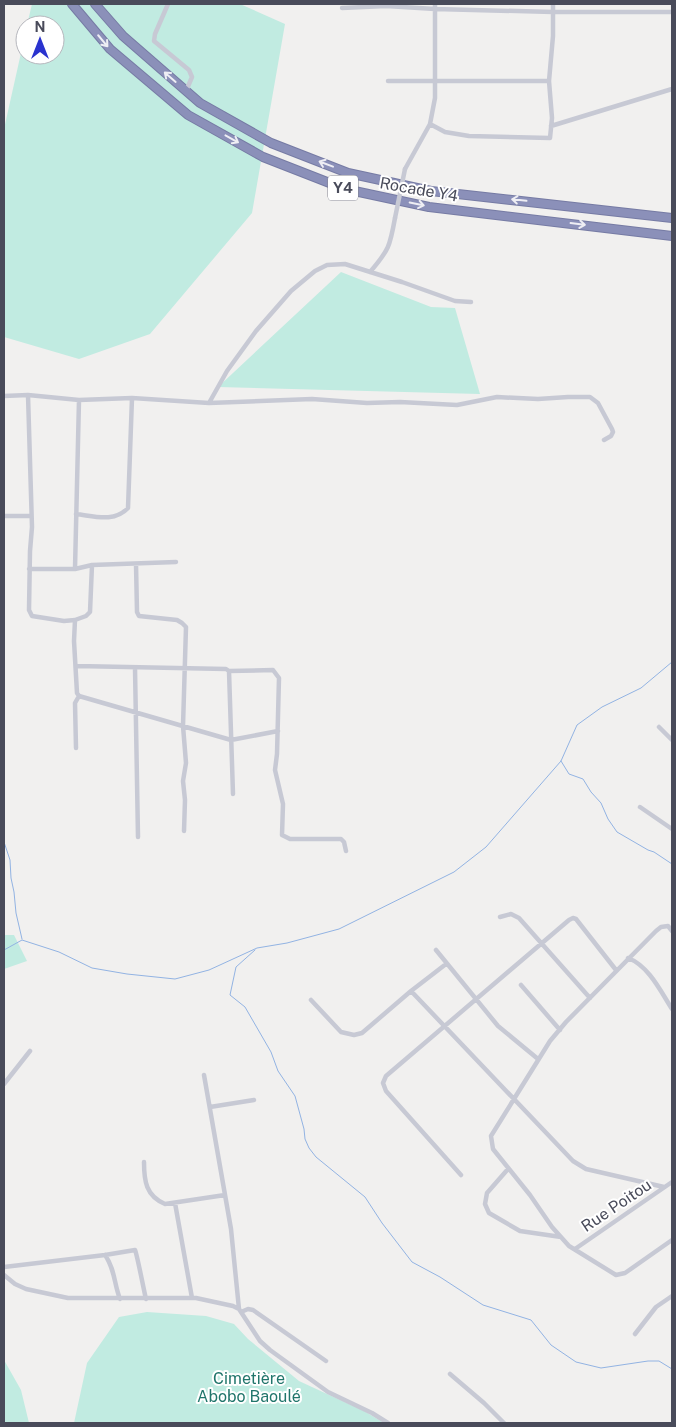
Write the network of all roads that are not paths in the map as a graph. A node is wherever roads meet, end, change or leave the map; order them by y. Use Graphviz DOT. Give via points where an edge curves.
graph roads {
  1 [pos="72,4"];
  2 [pos="95,4"];
  3 [pos="168,4"];
  4 [pos="553,4"];
  5 [pos="435,6"];
  6 [pos="342,8"];
  7 [pos="553,12"];
  8 [pos="672,12"];
  9 [pos="388,80"];
  10 [pos="435,81"];
  11 [pos="548,81"];
  12 [pos="672,89"];
  13 [pos="186,91"];
  14 [pos="430,124"];
  15 [pos="551,126"];
  16 [pos="672,218"];
  17 [pos="672,236"];
  18 [pos="370,272"];
  19 [pos="471,302"];
  20 [pos="28,395"];
  21 [pos="4,396"];
  22 [pos="132,398"];
  23 [pos="79,400"];
  24 [pos="209,403"];
  25 [pos="604,440"];
  26 [pos="76,514"];
  27 [pos="4,516"];
  28 [pos="31,516"];
  29 [pos="176,562"];
  30 [pos="136,564"];
  31 [pos="92,565"];
  32 [pos="29,569"];
  33 [pos="75,569"];
  34 [pos="75,620"];
  35 [pos="76,666"];
  36 [pos="135,668"];
  37 [pos="184,668"];
  38 [pos="228,670"];
  39 [pos="79,696"];
  40 [pos="136,713"];
  41 [pos="183,726"];
  42 [pos="659,727"];
  43 [pos="278,731"];
  44 [pos="231,740"];
  45 [pos="672,740"];
  46 [pos="76,748"];
  47 [pos="233,794"];
  48 [pos="640,807"];
  49 [pos="672,829"];
  50 [pos="184,831"];
  51 [pos="138,836"];
  52 [pos="346,851"];
  53 [pos="500,917"];
  54 [pos="672,931"];
  55 [pos="541,944"];
  56 [pos="436,950"];
  57 [pos="628,958"];
  58 [pos="446,964"];
  59 [pos="616,970"];
  60 [pos="521,985"];
  61 [pos="411,991"];
  62 [pos="590,998"];
  63 [pos="310,1000"];
  64 [pos="477,1000"];
  65 [pos="672,1009"];
  66 [pos="446,1026"];
  67 [pos="560,1030"];
  68 [pos="30,1051"];
  69 [pos="538,1059"];
  70 [pos="204,1075"];
  71 [pos="4,1084"];
  72 [pos="254,1100"];
  73 [pos="514,1100"];
  74 [pos="210,1107"];
  75 [pos="144,1162"];
  76 [pos="508,1169"];
  77 [pos="461,1175"];
  78 [pos="672,1182"];
  79 [pos="664,1187"];
  80 [pos="225,1195"];
  81 [pos="175,1203"];
  82 [pos="561,1237"];
  83 [pos="672,1240"];
  84 [pos="575,1249"];
  85 [pos="105,1256"];
  86 [pos="4,1267"];
  87 [pos="4,1275"];
  88 [pos="672,1296"];
  89 [pos="192,1298"];
  90 [pos="120,1299"];
  91 [pos="146,1299"];
  92 [pos="240,1310"];
  93 [pos="635,1334"];
  94 [pos="326,1361"];
  95 [pos="450,1374"];
  96 [pos="388,1423"];
  97 [pos="504,1423"];
  1 -- 17 [label="highway, Rocade Y4 / Y4, one-way" via="110,49 188,114 263,157 346,189 429,207"];
  13 -- 2 [label="highway, Rocade Y4 / Y4, one-way" via="123,36"];
  3 -- 13 [label="street" via="154,41 189,70 192,77"];
  4 -- 7 [label="street"];
  5 -- 6 [label="street"];
  5 -- 7 [label="street"];
  5 -- 10 [label="street"];
  7 -- 8 [label="street"];
  7 -- 11 [label="street"];
  9 -- 10 [label="street"];
  10 -- 11 [label="street"];
  10 -- 14 [label="street"];
  11 -- 15 [label="street"];
  12 -- 15 [label="street"];
  16 -- 13 [label="highway, Rocade Y4 / Y4, one-way" via="431,191 348,173 271,143 200,103"];
  14 -- 15 [label="street" via="445,132 469,136 550,138"];
  14 -- 18 [label="street, bridge" via="405,170 391,241"];
  18 -- 19 [label="street" via="454,301"];
  18 -- 24 [label="street" via="345,264 327,265 315,271 291,291 256,332 227,371"];
  20 -- 21 [label="street"];
  20 -- 23 [label="street"];
  20 -- 28 [label="street"];
  22 -- 23 [label="street"];
  22 -- 24 [label="street"];
  22 -- 26 [label="street" via="128,508 110,518"];
  23 -- 26 [label="street"];
  24 -- 25 [label="street" via="312,399 456,405 497,397 590,398 598,403 612,429 611,436"];
  26 -- 33 [label="street"];
  27 -- 28 [label="street"];
  28 -- 32 [label="street"];
  29 -- 30 [label="street"];
  30 -- 31 [label="street"];
  30 -- 37 [label="street" via="137,612 139,616 182,623 186,628"];
  31 -- 33 [label="street"];
  31 -- 34 [label="street" via="90,612"];
  32 -- 33 [label="street"];
  32 -- 34 [label="street" via="30,614"];
  34 -- 35 [label="street"];
  35 -- 36 [label="street"];
  35 -- 39 [label="street"];
  36 -- 37 [label="street"];
  36 -- 40 [label="street"];
  37 -- 38 [label="street"];
  37 -- 41 [label="street"];
  38 -- 43 [label="street" via="273,670 277,674 280,683"];
  38 -- 44 [label="street"];
  39 -- 40 [label="street"];
  39 -- 46 [label="street" via="75,704"];
  40 -- 41 [label="street"];
  40 -- 51 [label="street"];
  41 -- 44 [label="street"];
  41 -- 50 [label="street" via="186,763"];
  42 -- 45 [label="street"];
  43 -- 44 [label="street"];
  43 -- 52 [label="street" via="275,770 283,804 282,835 290,839 341,839"];
  44 -- 47 [label="street"];
  48 -- 49 [label="street"];
  53 -- 55 [label="street" via="511,914 519,918"];
  54 -- 57 [label="street" via="668,926 661,927"];
  55 -- 59 [label="street" via="573,918"];
  55 -- 62 [label="street"];
  55 -- 64 [label="street"];
  56 -- 58 [label="street"];
  57 -- 59 [label="street"];
  57 -- 65 [label="street" via="655,982"];
  58 -- 61 [label="street"];
  58 -- 64 [label="street"];
  59 -- 62 [label="street"];
  60 -- 67 [label="street"];
  61 -- 63 [label="street" via="362,1033 354,1035 341,1032"];
  61 -- 66 [label="street"];
  62 -- 67 [label="street"];
  64 -- 66 [label="street"];
  64 -- 69 [label="street" via="498,1026"];
  66 -- 73 [label="street"];
  66 -- 77 [label="street" via="386,1076 383,1083 386,1091"];
  67 -- 69 [label="street"];
  68 -- 71 [label="street"];
  69 -- 73 [label="street"];
  70 -- 74 [label="street"];
  72 -- 74 [label="street"];
  73 -- 76 [label="street" via="491,1136 493,1149"];
  73 -- 79 [label="street" via="573,1161 586,1169"];
  74 -- 80 [label="street"];
  75 -- 81 [label="street" via="145,1186 149,1192 165,1204"];
  76 -- 82 [label="street"];
  76 -- 82 [label="street" via="487,1193 485,1204 489,1213 520,1231"];
  78 -- 79 [label="street, Rue Poitou"];
  79 -- 84 [label="street, Rue Poitou"];
  80 -- 81 [label="street"];
  80 -- 92 [label="street"];
  81 -- 89 [label="street"];
  82 -- 84 [label="street"];
  83 -- 84 [label="street" via="625,1273 616,1275"];
  85 -- 86 [label="street"];
  85 -- 90 [label="street" via="112,1266"];
  85 -- 91 [label="street" via="135,1250"];
  87 -- 90 [label="street" via="26,1289 58,1296"];
  88 -- 93 [label="street" via="656,1307"];
  89 -- 91 [label="street"];
  89 -- 92 [label="street"];
  90 -- 91 [label="street"];
  92 -- 94 [label="street" via="253,1310"];
  92 -- 96 [label="street" via="260,1341 270,1350 328,1392"];
  95 -- 97 [label="street"];
}
